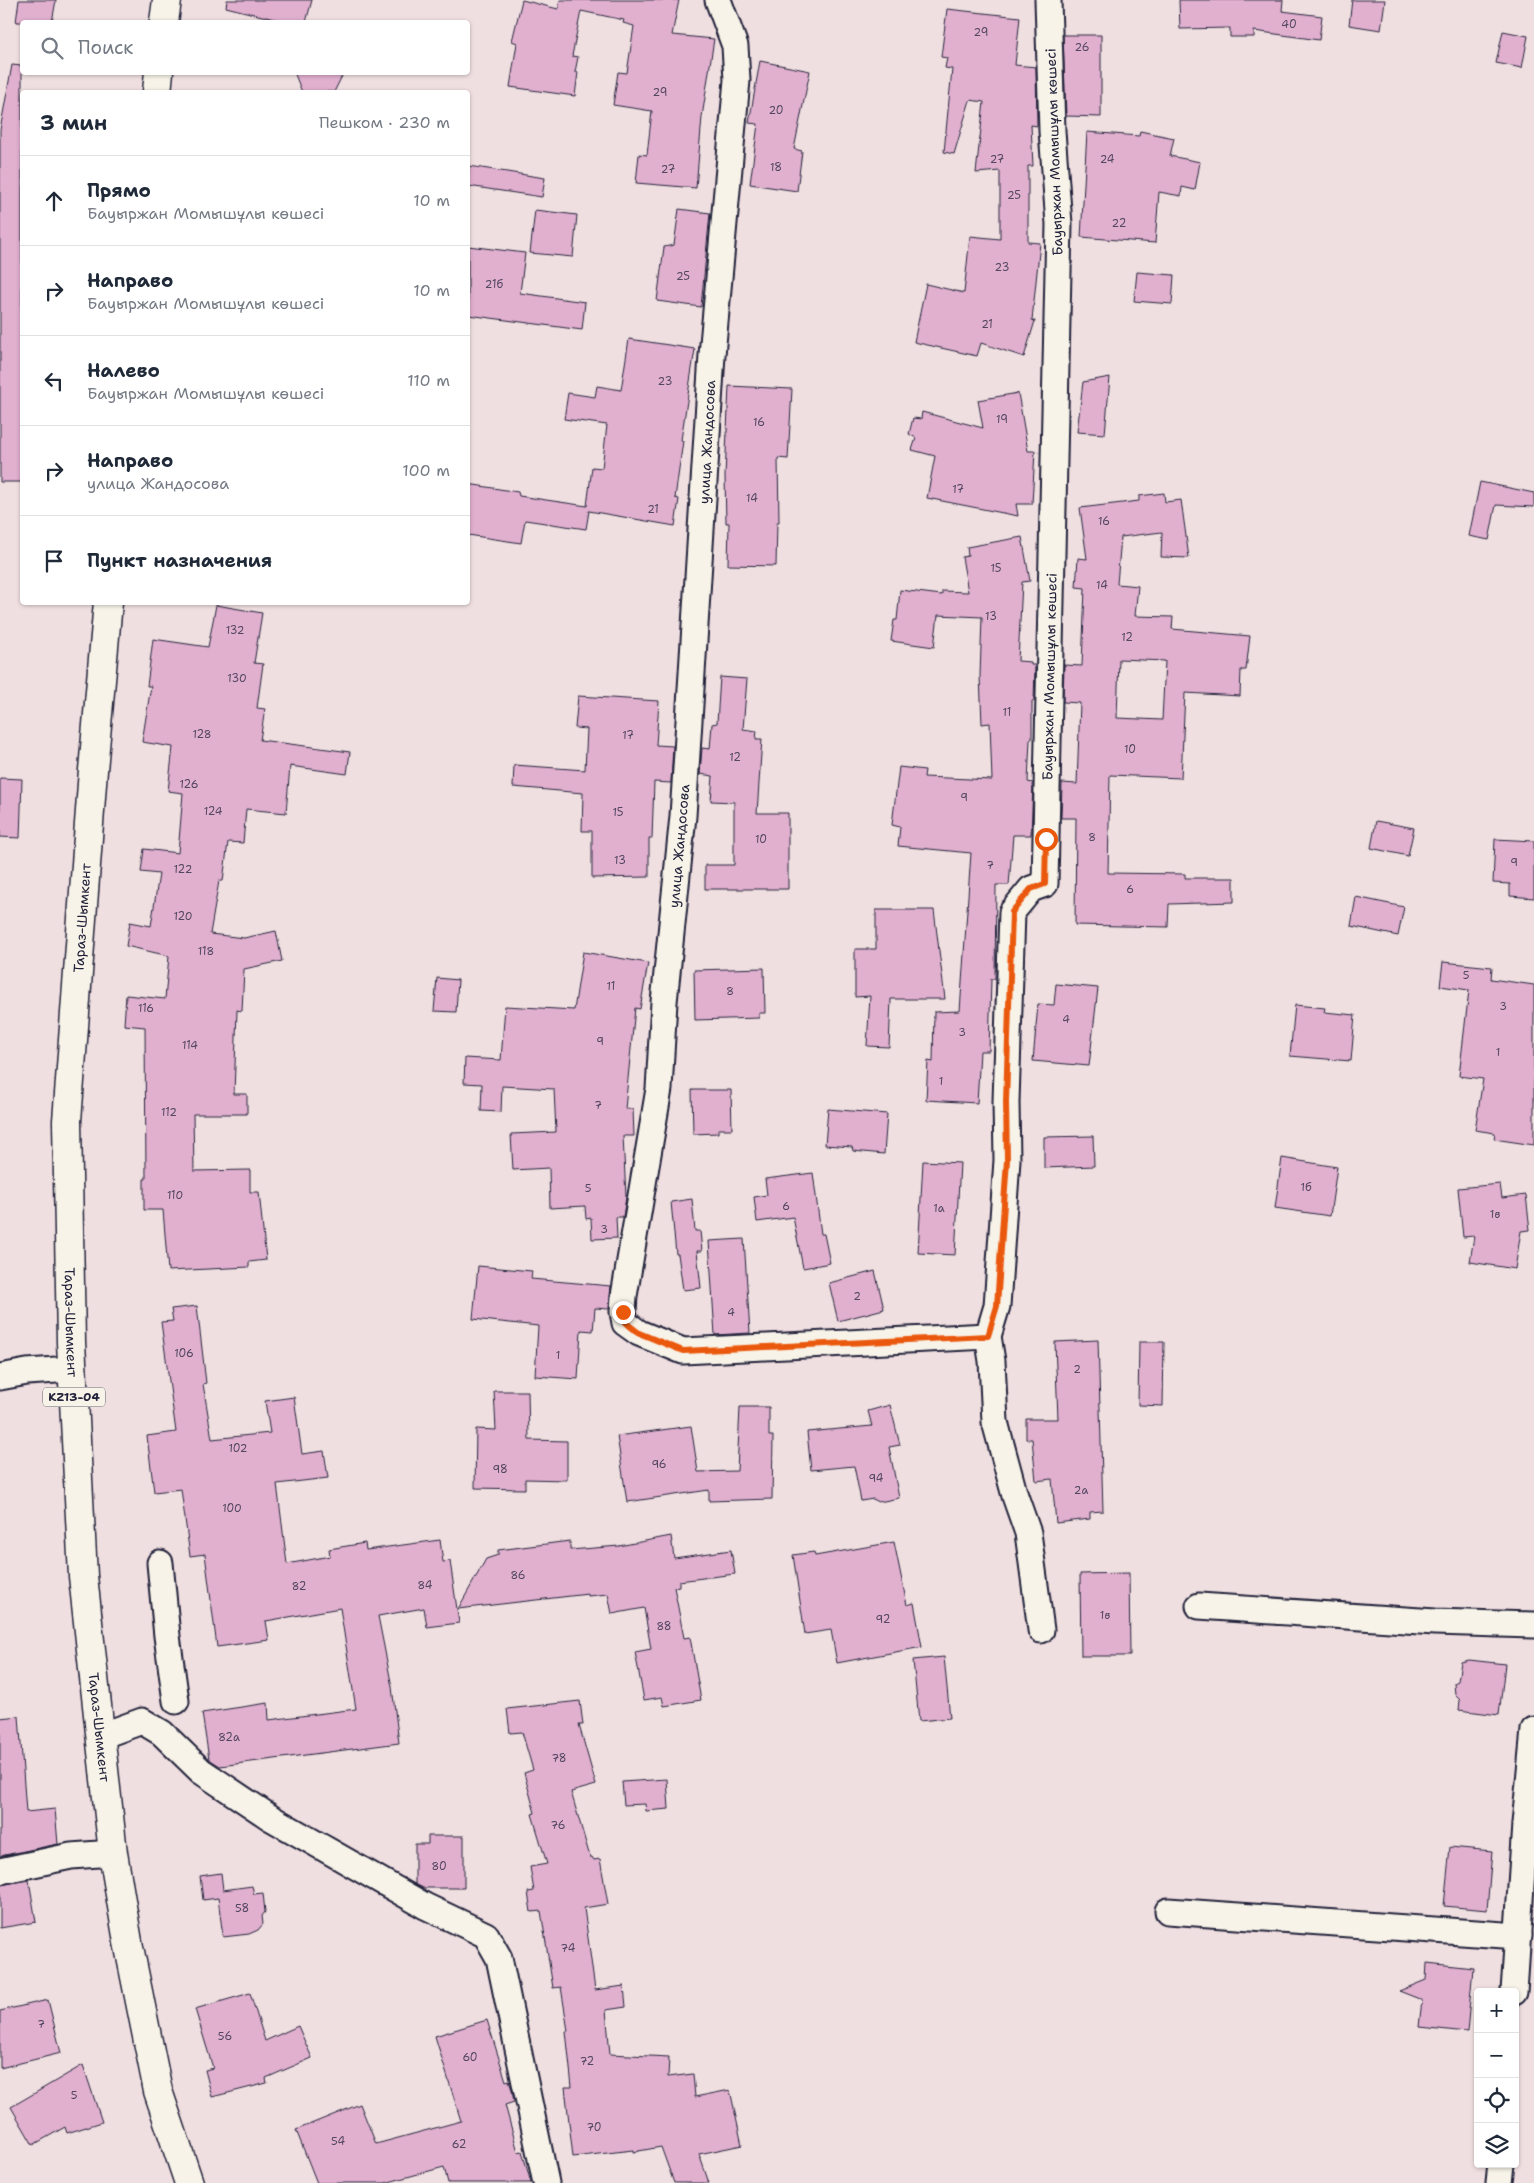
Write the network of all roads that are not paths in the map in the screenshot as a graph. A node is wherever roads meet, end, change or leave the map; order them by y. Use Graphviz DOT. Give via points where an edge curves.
graph roads {
  1 [pos="167,0"];
  2 [pos="718,0"];
  3 [pos="1048,0"];
  4 [pos="164,20"];
  5 [pos="159,75"];
  6 [pos="157,90"];
  7 [pos="108,605"];
  8 [pos="988,1336"];
  9 [pos="72,1369"];
  10 [pos="0,1376"];
  11 [pos="160,1563"];
  12 [pos="1199,1606"];
  13 [pos="1534,1624"];
  14 [pos="1041,1630"];
  15 [pos="176,1702"];
  16 [pos="1534,1730"];
  17 [pos="101,1736"];
  18 [pos="113,1853"];
  19 [pos="0,1871"];
  20 [pos="1168,1911"];
  21 [pos="1518,1936"];
  22 [pos="1514,1988"];
  23 [pos="1501,2168"];
  24 [pos="189,2183"];
  25 [pos="546,2183"];
  26 [pos="1499,2183"];
  1 -- 4 [label="main road"];
  2 -- 8 [label="street, улица Жандосова" via="735,46 737,80 712,355 684,806 664,1002 659,1089 623,1312 626,1323 639,1333 683,1351"];
  3 -- 8 [label="street, Бауыржан Момышұлы көшесі" via="1059,224 1045,884 1031,889 1012,912 1007,1160 997,1306"];
  5 -- 6 [label="main road"];
  7 -- 9 [label="main road, Тараз-Шымкент / KZ13-04" via="67,1121"];
  8 -- 14 [label="street" via="995,1422 1028,1533"];
  9 -- 10 [label="street"];
  9 -- 17 [label="main road, Тараз-Шымкент / KZ13-04" via="83,1576"];
  11 -- 15 [label="street"];
  12 -- 13 [label="street" via="1435,1622"];
  16 -- 21 [label="street"];
  17 -- 18 [label="main road, Тараз-Шымкент / KZ13-04"];
  17 -- 25 [label="street" via="142,1721 162,1733 201,1772 271,1818 424,1906 486,1935 500,1958"];
  18 -- 19 [label="street" via="71,1856"];
  18 -- 24 [label="main road, Тараз-Шымкент / KZ13-04" via="158,2091"];
  20 -- 21 [label="street"];
  21 -- 22 [label="street"];
  23 -- 26 [label="street"];
}
